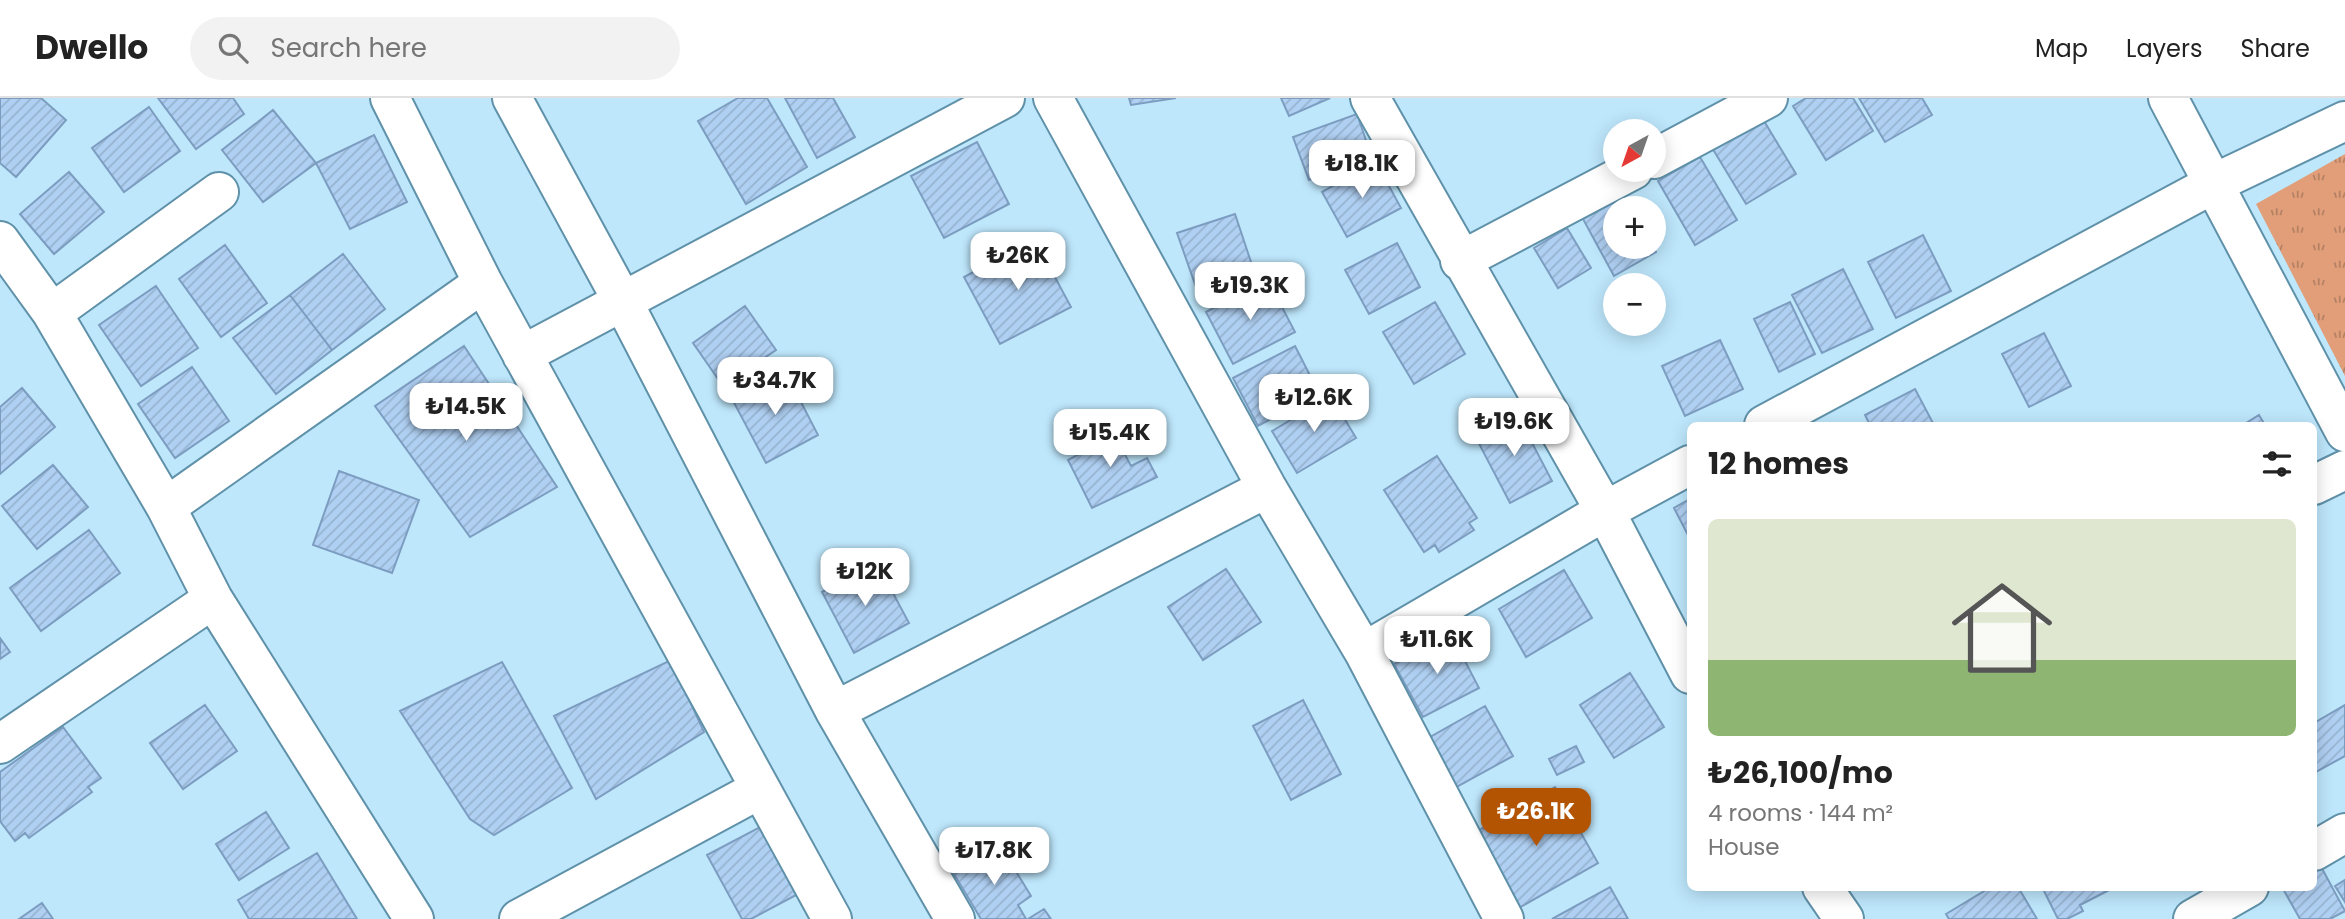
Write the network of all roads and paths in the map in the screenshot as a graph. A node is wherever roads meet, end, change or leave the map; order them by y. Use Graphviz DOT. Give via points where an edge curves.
graph roads {
  1 [pos="390,98"];
  2 [pos="512,98"];
  3 [pos="1005,98"];
  4 [pos="1053,98"];
  5 [pos="1370,98"];
  6 [pos="1768,98"];
  7 [pos="2168,98"];
  8 [pos="2345,121"];
  9 [pos="1666,153"];
  10 [pos="1610,182"];
  11 [pos="2215,183"];
  12 [pos="219,192"];
  13 [pos="0,241"];
  14 [pos="1460,261"];
  15 [pos="483,283"];
  16 [pos="624,302"];
  17 [pos="52,313"];
  18 [pos="522,355"];
  19 [pos="1770,422"];
  20 [pos="2345,432"];
  21 [pos="1687,467"];
  22 [pos="2345,470"];
  23 [pos="2317,484"];
  24 [pos="1267,488"];
  25 [pos="166,508"];
  26 [pos="1605,511"];
  27 [pos="213,599"];
  28 [pos="1364,652"];
  29 [pos="1687,668"];
  30 [pos="835,710"];
  31 [pos="0,744"];
  32 [pos="760,789"];
  33 [pos="2345,833"];
  34 [pos="2317,849"];
  35 [pos="1825,891"];
  36 [pos="2242,891"];
  37 [pos="414,919"];
  38 [pos="519,919"];
  39 [pos="832,919"];
  40 [pos="955,919"];
  41 [pos="1504,919"];
  42 [pos="1844,919"];
  43 [pos="2193,919"];
  1 -- 15 [label="street"];
  2 -- 16 [label="street"];
  3 -- 16 [label="street"];
  4 -- 24 [label="street"];
  5 -- 14 [label="street"];
  6 -- 9 [label="street"];
  7 -- 11 [label="street"];
  8 -- 11 [label="street"];
  10 -- 14 [label="street"];
  11 -- 19 [label="street"];
  11 -- 20 [label="street"];
  12 -- 17 [label="street"];
  13 -- 17 [label="street"];
  14 -- 26 [label="street"];
  15 -- 18 [label="street"];
  15 -- 25 [label="street"];
  16 -- 18 [label="street"];
  16 -- 30 [label="street"];
  17 -- 25 [label="street"];
  18 -- 32 [label="street"];
  21 -- 26 [label="street"];
  22 -- 23 [label="street"];
  24 -- 28 [label="street"];
  24 -- 30 [label="street"];
  25 -- 27 [label="street"];
  26 -- 28 [label="street"];
  26 -- 29 [label="street"];
  27 -- 31 [label="street"];
  27 -- 37 [label="street"];
  28 -- 41 [label="street"];
  30 -- 40 [label="street"];
  32 -- 38 [label="street"];
  32 -- 39 [label="street"];
  33 -- 34 [label="street"];
  35 -- 42 [label="street"];
  36 -- 43 [label="street"];
}
